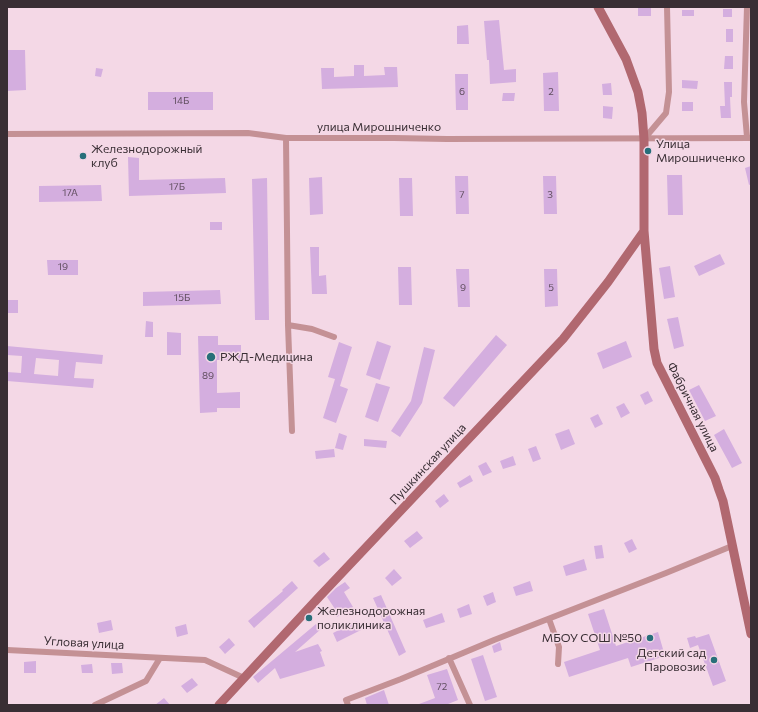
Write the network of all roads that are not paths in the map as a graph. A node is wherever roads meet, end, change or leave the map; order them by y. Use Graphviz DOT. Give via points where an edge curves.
graph roads {
  1 [pos="598,7"];
  2 [pos="667,7"];
  3 [pos="746,7"];
  4 [pos="7,134"];
  5 [pos="286,138"];
  6 [pos="644,138"];
  7 [pos="749,138"];
  8 [pos="644,231"];
  9 [pos="288,325"];
  10 [pos="334,337"];
  11 [pos="292,431"];
  12 [pos="732,546"];
  13 [pos="549,619"];
  14 [pos="751,634"];
  15 [pos="7,650"];
  16 [pos="160,658"];
  17 [pos="450,658"];
  18 [pos="558,664"];
  19 [pos="244,678"];
  20 [pos="95,705"];
  21 [pos="219,705"];
  22 [pos="348,705"];
  23 [pos="470,705"];
  1 -- 6 [label="main road, Фабричная улица" via="626,59 638,92"];
  2 -- 6 [label="street" via="669,92 666,112"];
  3 -- 7 [label="street" via="744,102"];
  4 -- 5 [label="street, улица Мирошниченко" via="248,133"];
  5 -- 6 [label="street, улица Мирошниченко"];
  5 -- 9 [label="street"];
  6 -- 7 [label="street, улица Мирошниченко"];
  6 -- 8 [label="main road, Фабричная улица"];
  8 -- 12 [label="main road, Фабричная улица" via="657,363 715,478 723,501"];
  8 -- 19 [label="main road, Пушкинская улица" via="563,339"];
  9 -- 10 [label="street" via="312,329"];
  9 -- 11 [label="street"];
  12 -- 13 [label="street"];
  12 -- 14 [label="main road, Фабричная улица"];
  13 -- 17 [label="street"];
  13 -- 18 [label="street" via="559,647"];
  15 -- 16 [label="street, Угловая улица"];
  16 -- 19 [label="street, Угловая улица" via="205,660"];
  16 -- 20 [label="street" via="146,681"];
  17 -- 22 [label="street" via="346,700"];
  17 -- 23 [label="street"];
  19 -- 21 [label="main road, Пушкинская улица"];
}
